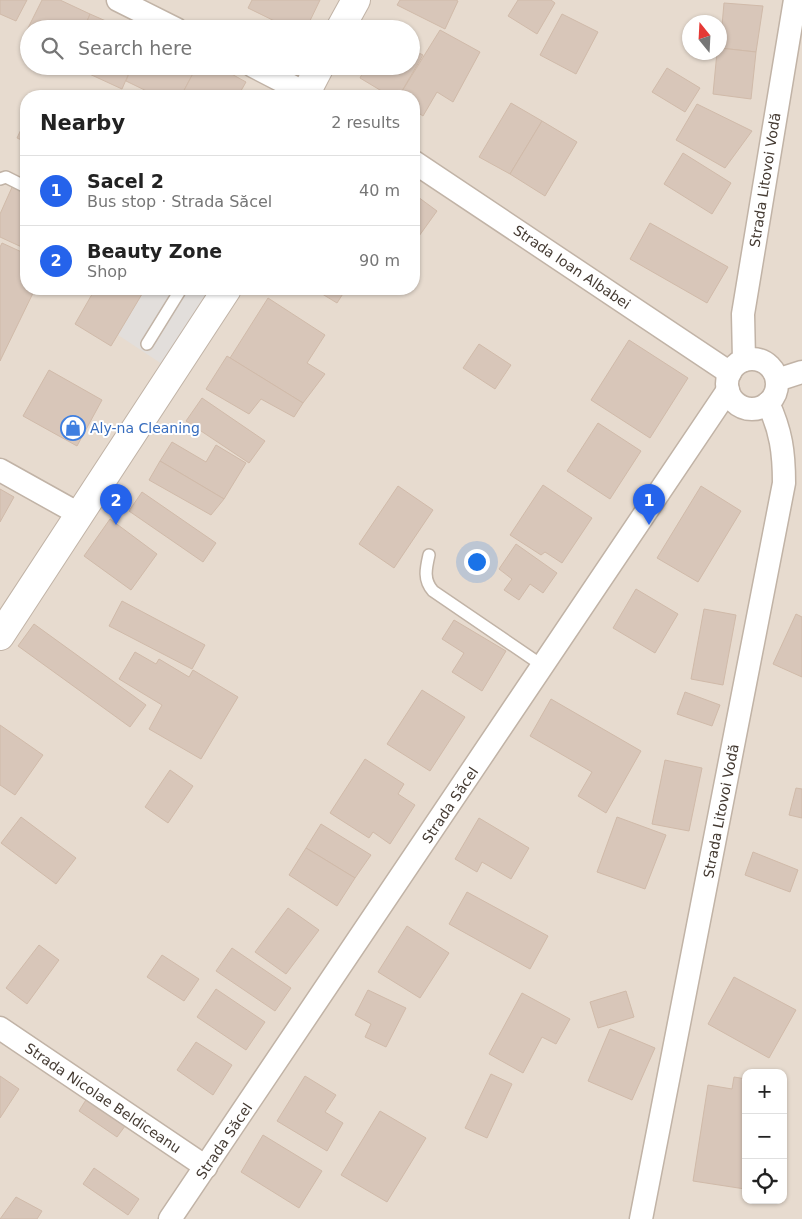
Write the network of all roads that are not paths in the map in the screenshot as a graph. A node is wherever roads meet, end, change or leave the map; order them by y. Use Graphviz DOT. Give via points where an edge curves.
graph roads {
  1 [pos="118,0"];
  2 [pos="356,0"];
  3 [pos="795,0"];
  4 [pos="158,20"];
  5 [pos="345,20"];
  6 [pos="270,75"];
  7 [pos="316,75"];
  8 [pos="299,90"];
  9 [pos="310,90"];
  10 [pos="420,166"];
  11 [pos="0,178"];
  12 [pos="20,184"];
  13 [pos="177,295"];
  14 [pos="223,295"];
  15 [pos="147,344"];
  16 [pos="802,372"];
  17 [pos="734,374"];
  18 [pos="777,380"];
  19 [pos="768,403"];
  20 [pos="0,470"];
  21 [pos="79,514"];
  22 [pos="429,555"];
  23 [pos="0,636"];
  24 [pos="543,666"];
  25 [pos="0,1028"];
  26 [pos="206,1167"];
  27 [pos="170,1219"];
  28 [pos="641,1219"];
  1 -- 4 [label="street"];
  2 -- 5 [label="street"];
  3 -- 17 [label="street, Strada Litovoi Vodă"];
  6 -- 8 [label="street"];
  7 -- 9 [label="street"];
  10 -- 17 [label="street, Strada Ioan Albabei"];
  11 -- 12 [label="lane"];
  13 -- 15 [label="lane"];
  14 -- 21 [label="street"];
  16 -- 18 [label="street"];
  17 -- 18 [label="street" via="753,359 769,365"];
  17 -- 19 [label="street" via="732,398 737,404 753,409"];
  17 -- 24 [label="street, Strada Săcel"];
  18 -- 19 [label="street" via="776,392"];
  19 -- 28 [label="street, Strada Litovoi Vodă" via="781,438 784,483"];
  20 -- 21 [label="street"];
  21 -- 23 [label="street"];
  22 -- 24 [label="lane" via="426,574 432,591"];
  24 -- 26 [label="street, Strada Săcel"];
  25 -- 26 [label="street, Strada Nicolae Beldiceanu"];
  26 -- 27 [label="street, Strada Săcel"];
}
